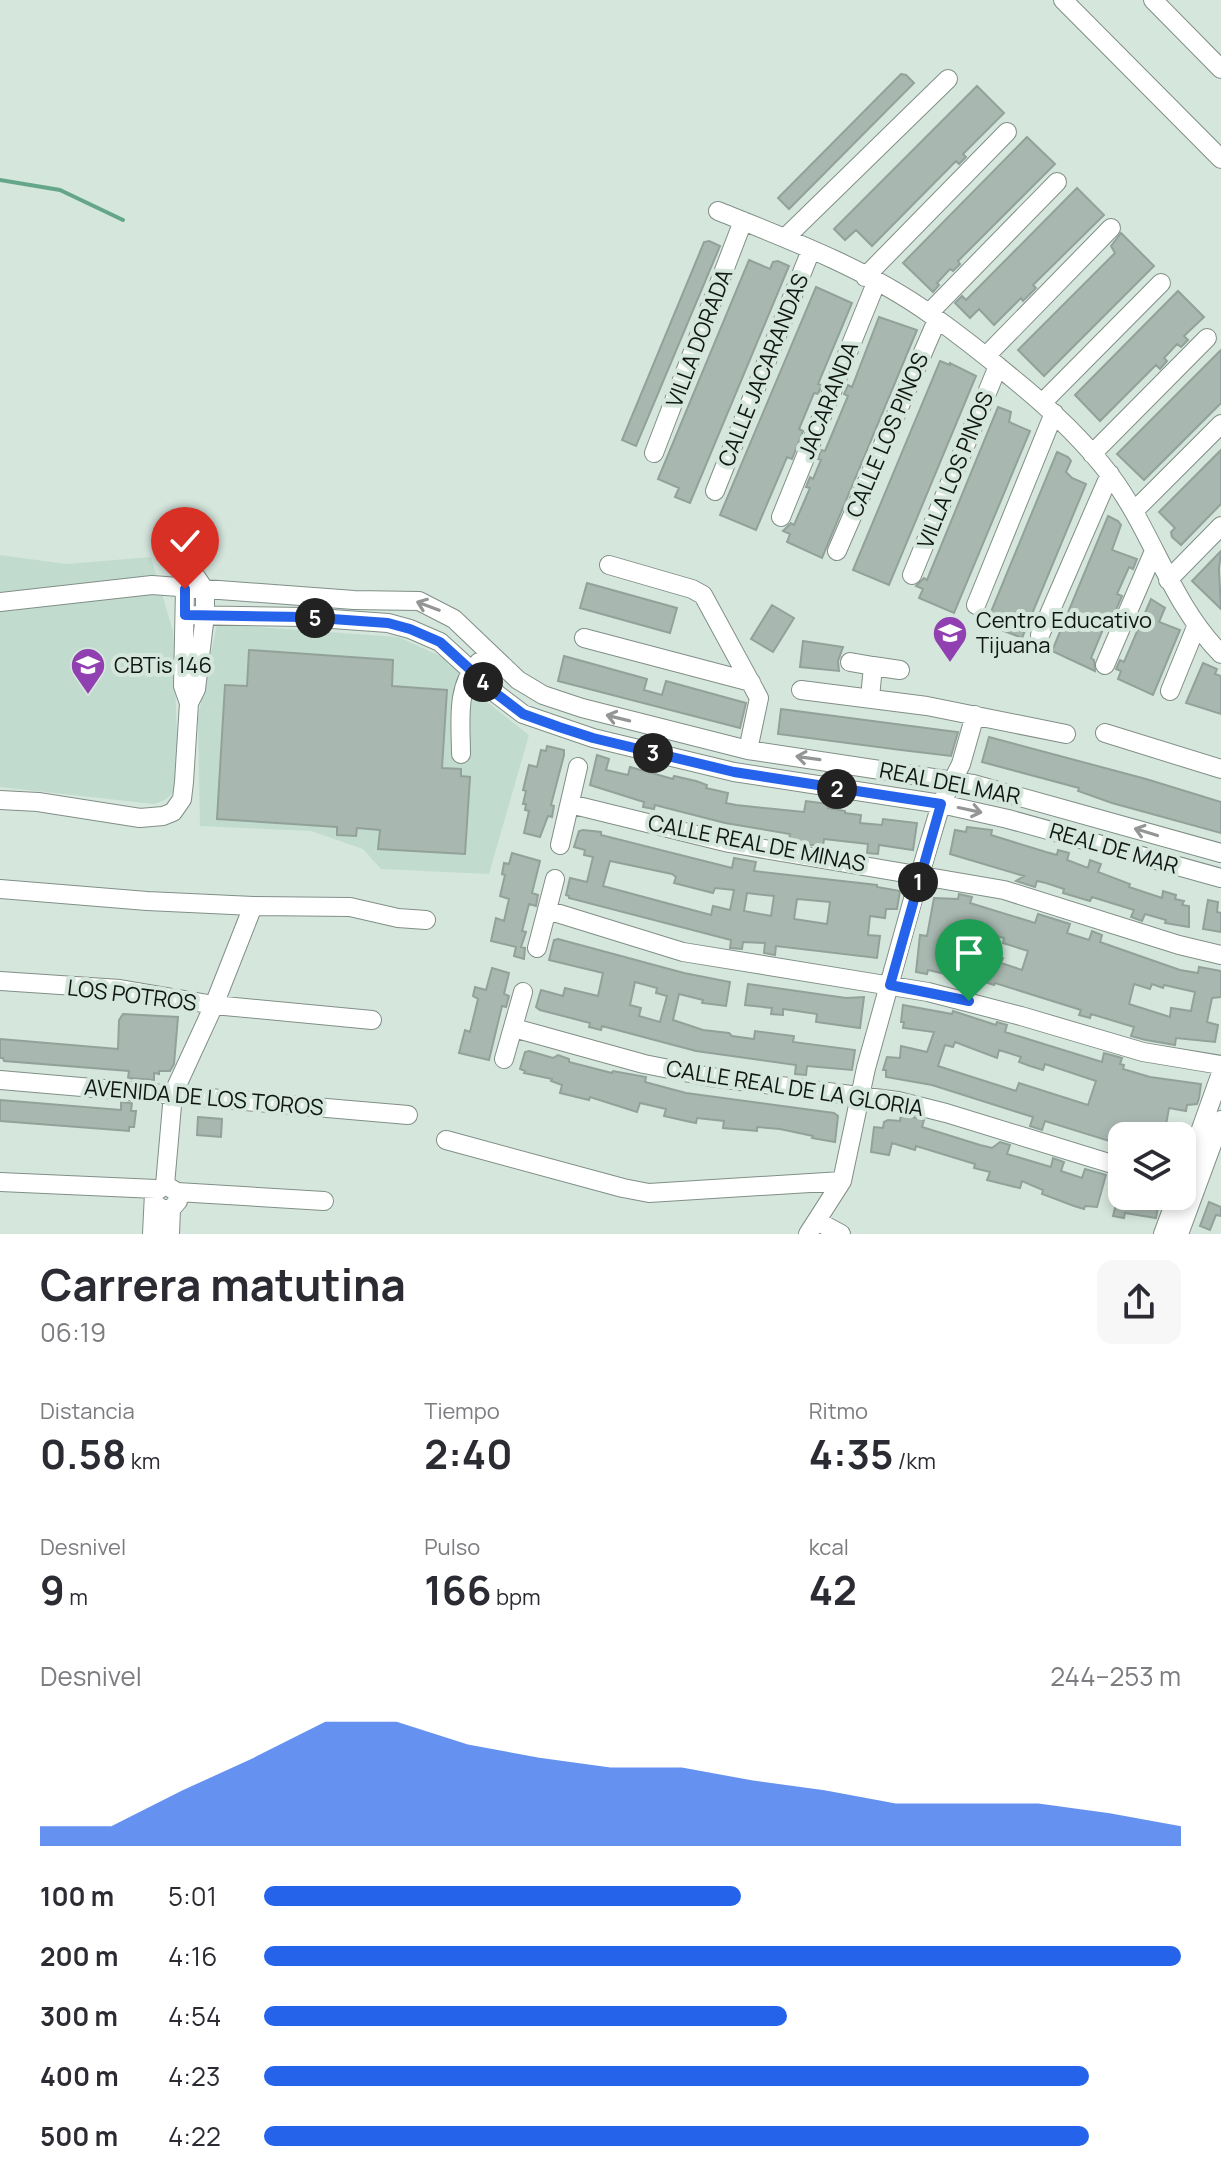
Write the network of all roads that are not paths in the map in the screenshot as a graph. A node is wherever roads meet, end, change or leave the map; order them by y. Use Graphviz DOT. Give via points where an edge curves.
graph roads {
  1 [pos="1063,0"];
  2 [pos="1159,2"];
  3 [pos="1221,69"];
  4 [pos="948,79"];
  5 [pos="1007,132"];
  6 [pos="1221,159"];
  7 [pos="1057,182"];
  8 [pos="718,211"];
  9 [pos="743,221"];
  10 [pos="1111,228"];
  11 [pos="785,238"];
  12 [pos="811,250"];
  13 [pos="870,280"];
  14 [pos="1161,283"];
  15 [pos="933,317"];
  16 [pos="1207,338"];
  17 [pos="992,361"];
  18 [pos="1048,408"];
  19 [pos="1221,424"];
  20 [pos="654,453"];
  21 [pos="1092,454"];
  22 [pos="1110,474"];
  23 [pos="715,491"];
  24 [pos="1134,511"];
  25 [pos="781,517"];
  26 [pos="1221,526"];
  27 [pos="837,551"];
  28 [pos="1154,551"];
  29 [pos="609,565"];
  30 [pos="912,575"];
  31 [pos="1168,580"];
  32 [pos="185,589"];
  33 [pos="205,590"];
  34 [pos="0,602"];
  35 [pos="976,605"];
  36 [pos="185,615"];
  37 [pos="205,615"];
  38 [pos="1040,635"];
  39 [pos="1212,637"];
  40 [pos="584,638"];
  41 [pos="489,652"];
  42 [pos="850,662"];
  43 [pos="1105,665"];
  44 [pos="873,666"];
  45 [pos="471,670"];
  46 [pos="900,670"];
  47 [pos="751,682"];
  48 [pos="801,690"];
  49 [pos="1170,691"];
  50 [pos="870,698"];
  51 [pos="189,703"];
  52 [pos="975,715"];
  53 [pos="1105,733"];
  54 [pos="1066,734"];
  55 [pos="748,750"];
  56 [pos="461,754"];
  57 [pos="578,767"];
  58 [pos="1221,769"];
  59 [pos="952,779"];
  60 [pos="0,800"];
  61 [pos="570,804"];
  62 [pos="941,804"];
  63 [pos="560,845"];
  64 [pos="1221,853"];
  65 [pos="920,874"];
  66 [pos="1221,878"];
  67 [pos="555,879"];
  68 [pos="0,889"];
  69 [pos="253,906"];
  70 [pos="547,910"];
  71 [pos="426,920"];
  72 [pos="537,948"];
  73 [pos="1221,955"];
  74 [pos="0,981"];
  75 [pos="890,985"];
  76 [pos="523,992"];
  77 [pos="214,1005"];
  78 [pos="372,1020"];
  79 [pos="514,1028"];
  80 [pos="504,1059"];
  81 [pos="1221,1065"];
  82 [pos="1221,1073"];
  83 [pos="0,1080"];
  84 [pos="173,1094"];
  85 [pos="860,1094"];
  86 [pos="408,1115"];
  87 [pos="1221,1120"];
  88 [pos="446,1140"];
  89 [pos="1196,1142"];
  90 [pos="1108,1163"];
  91 [pos="1203,1173"];
  92 [pos="1221,1180"];
  93 [pos="842,1181"];
  94 [pos="0,1182"];
  95 [pos="165,1195"];
  96 [pos="324,1201"];
  97 [pos="1172,1210"];
  98 [pos="813,1228"];
  99 [pos="152,1234"];
  100 [pos="170,1234"];
  101 [pos="841,1234"];
  102 [pos="1163,1234"];
  103 [pos="1179,1234"];
  1 -- 6 [label="street"];
  2 -- 3 [label="street"];
  4 -- 11 [label="street"];
  5 -- 13 [label="street"];
  7 -- 15 [label="street"];
  8 -- 9 [label="street"];
  9 -- 11 [label="street"];
  9 -- 20 [label="street, VILLA DORADA"];
  10 -- 17 [label="street"];
  11 -- 12 [label="street"];
  12 -- 13 [label="street"];
  12 -- 23 [label="street, CALLE JACARANDAS"];
  13 -- 15 [label="street"];
  13 -- 25 [label="street, JACARANDA"];
  14 -- 18 [label="street"];
  15 -- 17 [label="street"];
  15 -- 27 [label="street, CALLE LOS PINOS"];
  16 -- 21 [label="street"];
  17 -- 18 [label="street"];
  17 -- 30 [label="street, VILLA LOS PINOS"];
  18 -- 21 [label="street"];
  18 -- 35 [label="street"];
  19 -- 24 [label="street"];
  21 -- 22 [label="street"];
  22 -- 24 [label="street"];
  22 -- 38 [label="street"];
  24 -- 28 [label="street"];
  26 -- 31 [label="street"];
  28 -- 31 [label="street"];
  28 -- 43 [label="street"];
  29 -- 47 [label="street" via="703,595"];
  31 -- 39 [label="street"];
  32 -- 33 [label="street, REAL DEL MAR"];
  32 -- 34 [label="street, REAL DEL MAR" via="152,585"];
  32 -- 36 [label="street"];
  33 -- 37 [label="street"];
  41 -- 33 [label="street, REAL DEL MAR, one-way" via="454,619 419,601"];
  36 -- 37 [label="street, REAL DE MAR"];
  36 -- 51 [label="street" via="183,686"];
  37 -- 45 [label="street, REAL DE MAR" via="388,623 440,642"];
  37 -- 51 [label="street" via="196,689"];
  39 -- 49 [label="street"];
  40 -- 47 [label="street"];
  41 -- 45 [label="street"];
  55 -- 41 [label="street, REAL DEL MAR, one-way" via="543,695"];
  42 -- 44 [label="street"];
  44 -- 46 [label="street"];
  44 -- 50 [label="street"];
  45 -- 56 [label="street" via="462,697"];
  45 -- 62 [label="street, REAL DE MAR" via="523,714 593,738 734,772"];
  47 -- 55 [label="street" via="759,703"];
  48 -- 50 [label="street"];
  50 -- 52 [label="street"];
  51 -- 60 [label="street" via="182,799 173,812 140,818"];
  52 -- 54 [label="street"];
  52 -- 59 [label="street"];
  53 -- 58 [label="street"];
  59 -- 55 [label="street, REAL DEL MAR, one-way"];
  57 -- 61 [label="street"];
  59 -- 62 [label="street"];
  64 -- 59 [label="street, REAL DEL MAR, one-way"];
  61 -- 63 [label="street"];
  61 -- 65 [label="street, CALLE REAL DE MINAS" via="729,843"];
  62 -- 65 [label="street"];
  62 -- 66 [label="street, REAL DE MAR, one-way"];
  65 -- 73 [label="street, CALLE REAL DE MINAS" via="1004,890"];
  65 -- 75 [label="street"];
  67 -- 70 [label="street"];
  68 -- 69 [label="street"];
  69 -- 71 [label="street" via="350,907"];
  69 -- 77 [label="street"];
  70 -- 72 [label="street"];
  70 -- 75 [label="street" via="683,952"];
  74 -- 77 [label="street, LOS POTROS" via="120,989"];
  75 -- 81 [label="street" via="969,1001 1143,1052"];
  75 -- 85 [label="street"];
  76 -- 79 [label="street"];
  77 -- 78 [label="street"];
  77 -- 84 [label="street, LOS POTROS"];
  79 -- 80 [label="street"];
  79 -- 85 [label="street, CALLE REAL DE LA GLORIA" via="710,1077"];
  82 -- 89 [label="street"];
  83 -- 84 [label="street, AVENIDA DE LOS TOROS"];
  84 -- 86 [label="street, AVENIDA DE LOS TOROS"];
  84 -- 95 [label="street, LOS POTROS"];
  85 -- 90 [label="street, CALLE REAL DE LA GLORIA" via="946,1113"];
  85 -- 93 [label="street"];
  87 -- 91 [label="street"];
  88 -- 93 [label="street" via="649,1193"];
  91 -- 92 [label="street"];
  91 -- 103 [label="street"];
  93 -- 98 [label="street"];
  94 -- 95 [label="street"];
  95 -- 96 [label="street"];
  95 -- 99 [label="street"];
  95 -- 100 [label="street"];
  97 -- 102 [label="street"];
  98 -- 101 [label="street"];
}
